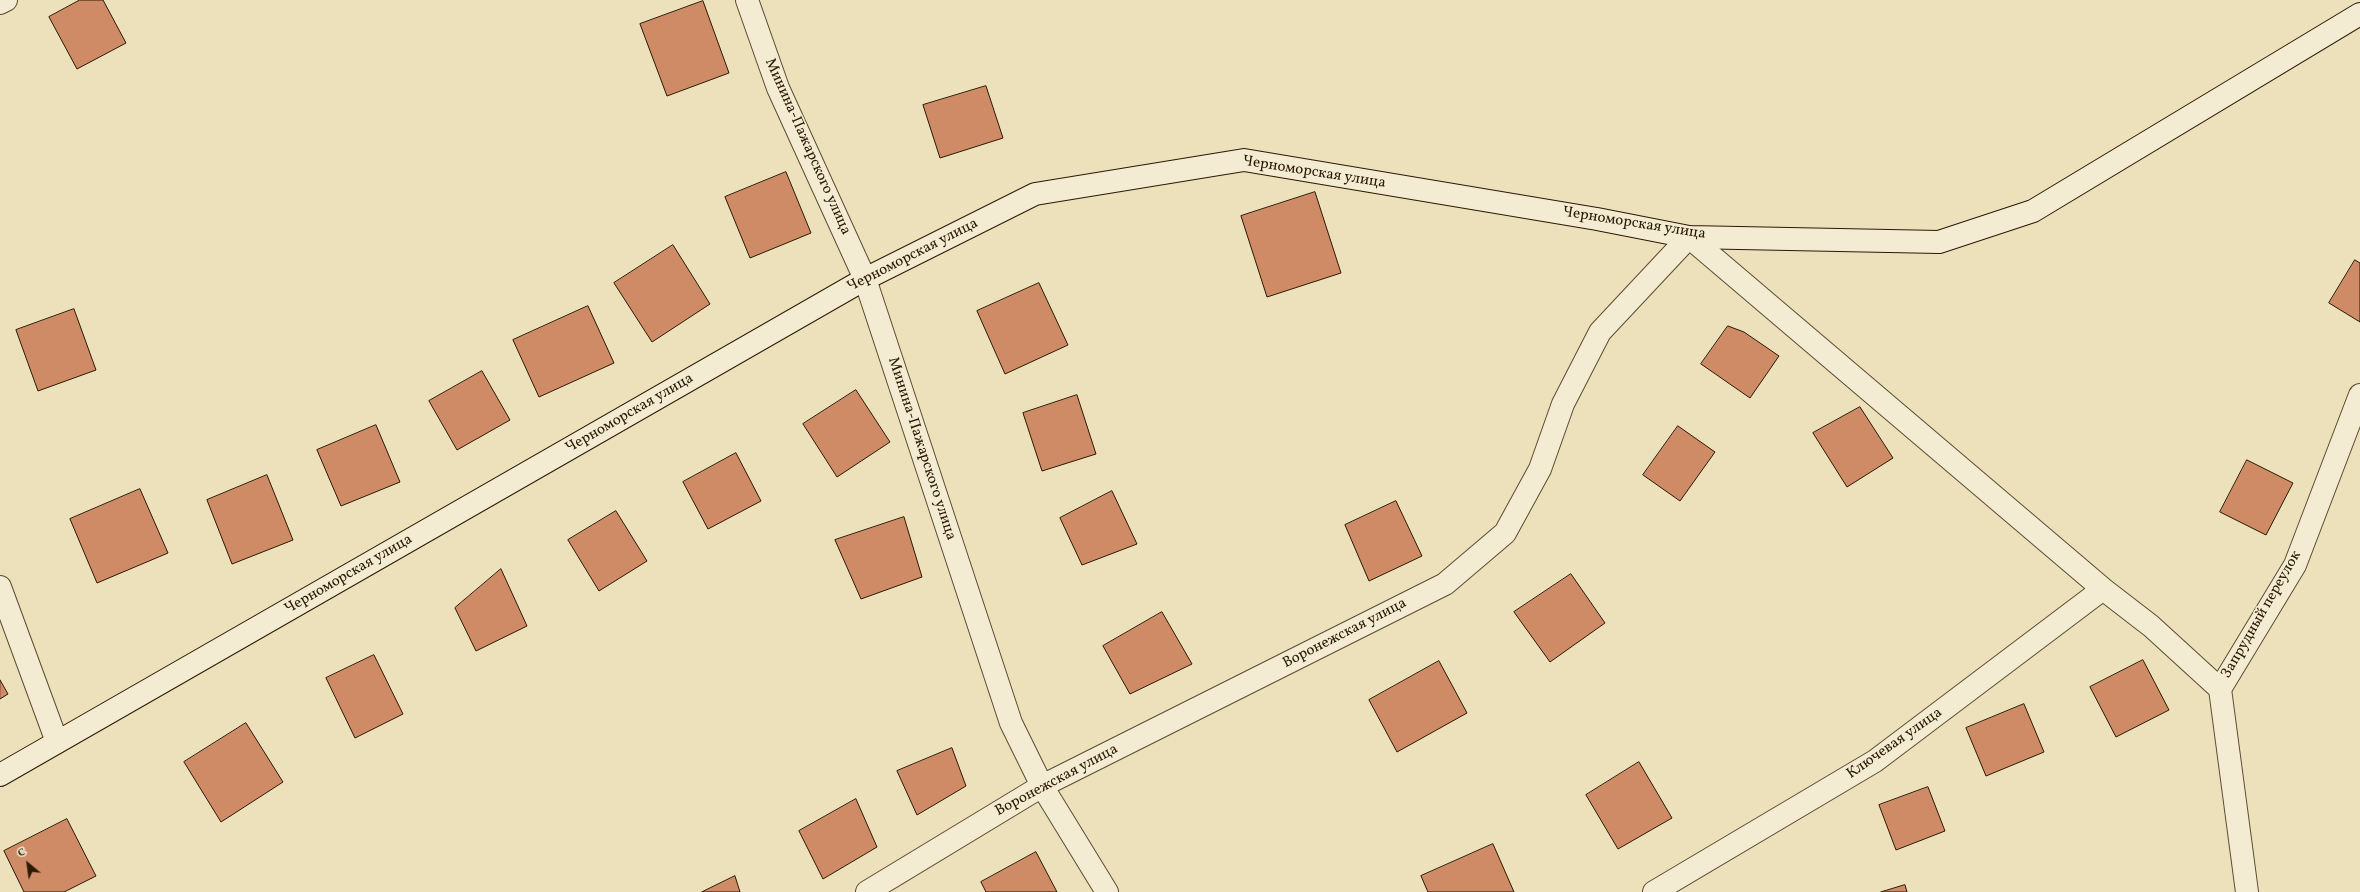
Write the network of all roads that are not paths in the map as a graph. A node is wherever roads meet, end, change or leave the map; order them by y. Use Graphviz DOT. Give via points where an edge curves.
graph roads {
  1 [pos="6,0"];
  2 [pos="747,0"];
  3 [pos="0,3"];
  4 [pos="2360,14"];
  5 [pos="1689,237"];
  6 [pos="865,279"];
  7 [pos="2360,395"];
  8 [pos="0,587"];
  9 [pos="2103,589"];
  10 [pos="2220,689"];
  11 [pos="57,742"];
  12 [pos="0,775"];
  13 [pos="1042,786"];
  14 [pos="867,892"];
  15 [pos="1107,892"];
  16 [pos="1654,892"];
  17 [pos="2247,892"];
  1 -- 3 [label="street"];
  2 -- 6 [label="street, Минина-Пажарского улица" via="778,88"];
  4 -- 5 [label="street, Черноморская улица" via="2033,211 1939,242"];
  5 -- 6 [label="street, Черноморская улица" via="1597,219 1244,160 1035,194"];
  5 -- 9 [label="street"];
  5 -- 13 [label="street, Воронежская улица" via="1600,332 1563,404 1540,469 1506,533 1445,584"];
  6 -- 11 [label="street, Черноморская улица"];
  6 -- 13 [label="street, Минина-Пажарского улица" via="1011,723"];
  7 -- 10 [label="street, Запрудный переулок" via="2295,565"];
  8 -- 11 [label="street"];
  9 -- 10 [label="street" via="2151,626"];
  9 -- 16 [label="street, Ключевая улица" via="1875,761"];
  10 -- 17 [label="street, Запрудный переулок"];
  11 -- 12 [label="street, Черноморская улица"];
  13 -- 14 [label="street, Воронежская улица"];
  13 -- 15 [label="street, Минина-Пажарского улица"];
}
